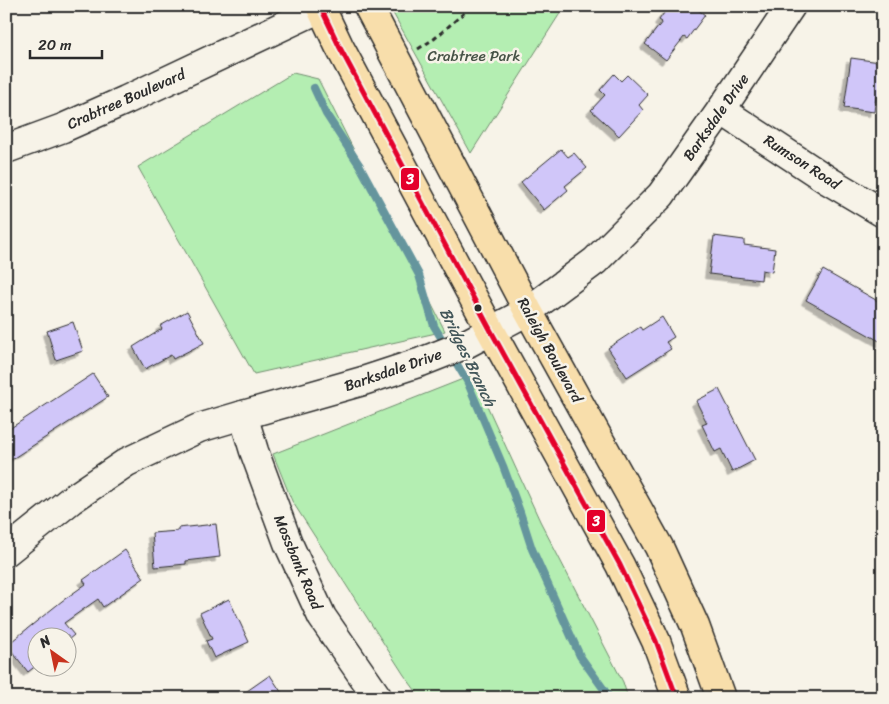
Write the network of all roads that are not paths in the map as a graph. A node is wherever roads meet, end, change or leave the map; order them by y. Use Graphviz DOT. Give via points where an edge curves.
graph roads {
  1 [pos="368,6"];
  2 [pos="791,6"];
  3 [pos="322,7"];
  4 [pos="721,110"];
  5 [pos="6,149"];
  6 [pos="883,213"];
  7 [pos="528,311"];
  8 [pos="491,331"];
  9 [pos="243,415"];
  10 [pos="6,552"];
  11 [pos="378,698"];
  12 [pos="677,698"];
  13 [pos="721,698"];
  1 -- 7 [label="main road, Raleigh Boulevard"];
  2 -- 4 [label="street, Barksdale Drive"];
  3 -- 5 [label="street, Crabtree Boulevard" via="126,100"];
  3 -- 8 [label="main road" via="339,46"];
  4 -- 6 [label="street, Rumson Road"];
  4 -- 7 [label="street, Barksdale Drive" via="661,195 595,261"];
  7 -- 8 [label="street, Barksdale Drive"];
  7 -- 13 [label="main road, Raleigh Boulevard" via="659,547 695,626"];
  8 -- 9 [label="street, Barksdale Drive" via="464,345 363,382"];
  8 -- 12 [label="main road" via="620,564 656,641"];
  9 -- 10 [label="street, Barksdale Drive" via="199,428 127,462 71,500"];
  9 -- 11 [label="street, Mossbank Road" via="288,543 322,617"];
}
